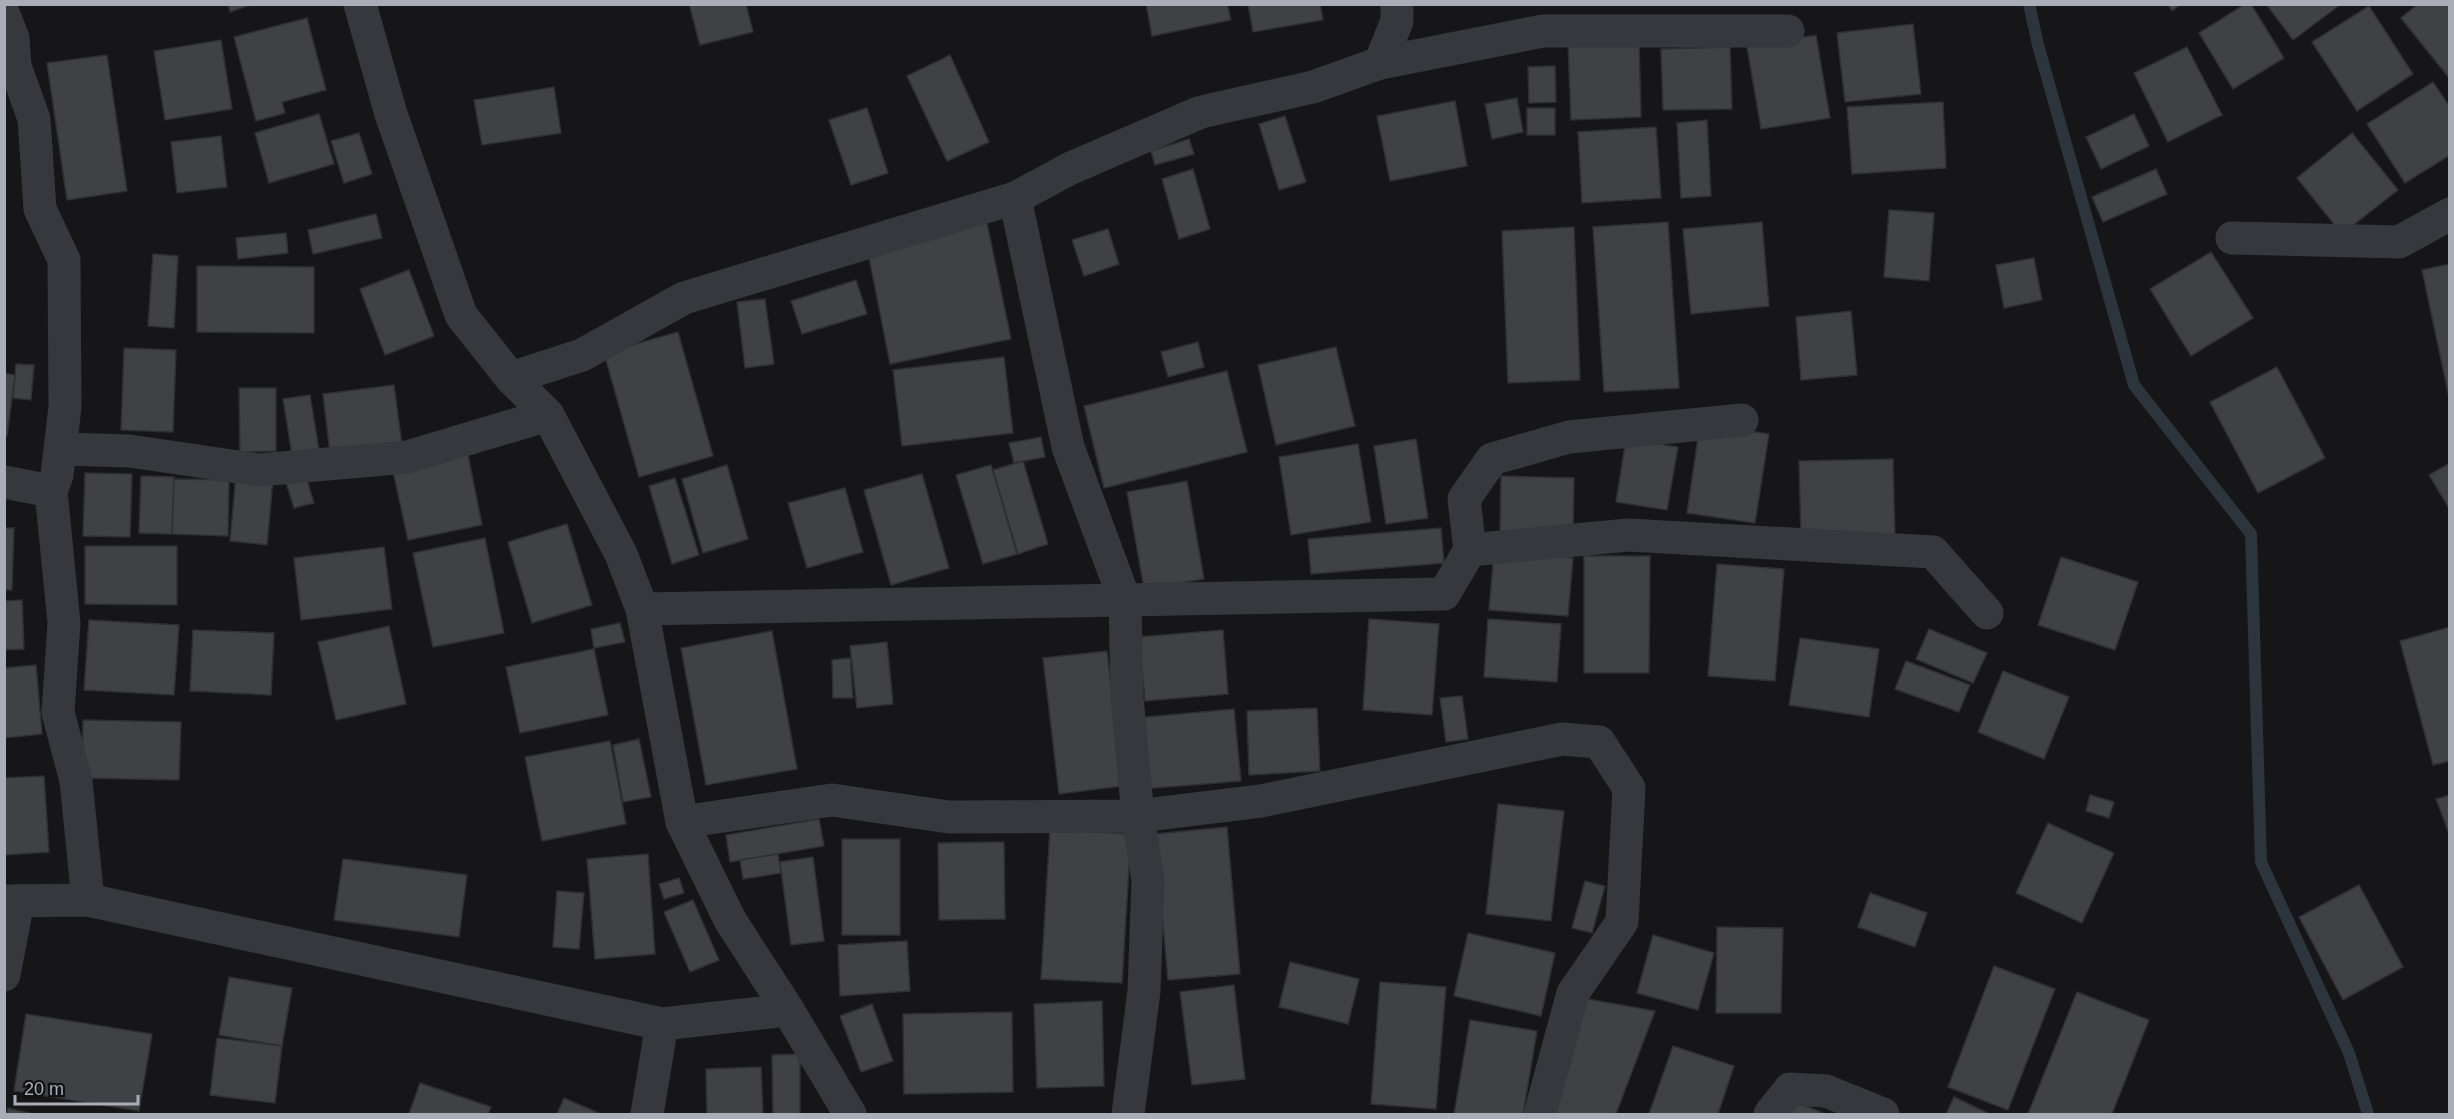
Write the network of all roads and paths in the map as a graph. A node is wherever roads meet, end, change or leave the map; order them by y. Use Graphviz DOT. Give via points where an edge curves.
graph roads {
  1 [pos="360,4"];
  2 [pos="1397,4"];
  3 [pos="4,15"];
  4 [pos="1788,32"];
  5 [pos="1380,63"];
  6 [pos="1015,198"];
  7 [pos="2450,213"];
  8 [pos="2232,238"];
  9 [pos="511,378"];
  10 [pos="548,415"];
  11 [pos="1742,420"];
  12 [pos="61,449"];
  13 [pos="4,482"];
  14 [pos="51,491"];
  15 [pos="1470,550"];
  16 [pos="1125,601"];
  17 [pos="642,609"];
  18 [pos="1987,613"];
  19 [pos="1138,816"];
  20 [pos="682,822"];
  21 [pos="88,900"];
  22 [pos="11,901"];
  23 [pos="4,975"];
  24 [pos="788,1010"];
  25 [pos="662,1024"];
  26 [pos="647,1114"];
  27 [pos="850,1114"];
  28 [pos="1128,1114"];
  29 [pos="1540,1114"];
  30 [pos="1770,1114"];
  31 [pos="1883,1114"];
  1 -- 9 [label="street" via="391,114 461,315"];
  2 -- 5 [label="street" via="1397,21"];
  3 -- 12 [label="street" via="13,38 15,66 34,119 40,209 64,260 65,407"];
  4 -- 5 [label="street" via="1543,31"];
  5 -- 6 [label="street" via="1312,87 1201,112 1071,168"];
  6 -- 9 [label="street" via="684,298 582,356"];
  6 -- 16 [label="street" via="1068,447"];
  7 -- 8 [label="street" via="2399,242"];
  9 -- 10 [label="street"];
  10 -- 12 [label="street" via="407,457 259,470 130,451"];
  10 -- 17 [label="street" via="621,554"];
  11 -- 15 [label="street" via="1569,437 1492,459 1464,499"];
  12 -- 14 [label="street"];
  13 -- 14 [label="street"];
  14 -- 21 [label="street" via="64,623 58,712 76,781"];
  15 -- 16 [label="street" via="1444,594"];
  15 -- 18 [label="street" via="1628,535 1933,552"];
  16 -- 17 [label="street"];
  16 -- 19 [label="street" via="1127,697"];
  17 -- 20 [label="street"];
  19 -- 20 [label="street" via="949,817 832,800"];
  19 -- 28 [label="street" via="1148,891 1144,990"];
  19 -- 29 [label="street" via="1261,801 1562,739 1599,742 1629,788 1622,922 1573,993"];
  20 -- 24 [label="street" via="730,920"];
  21 -- 22 [label="street"];
  21 -- 25 [label="street"];
  22 -- 23 [label="street"];
  24 -- 25 [label="street"];
  24 -- 27 [label="street"];
  25 -- 26 [label="street"];
  30 -- 31 [label="street" via="1790,1089 1826,1091"];
}
